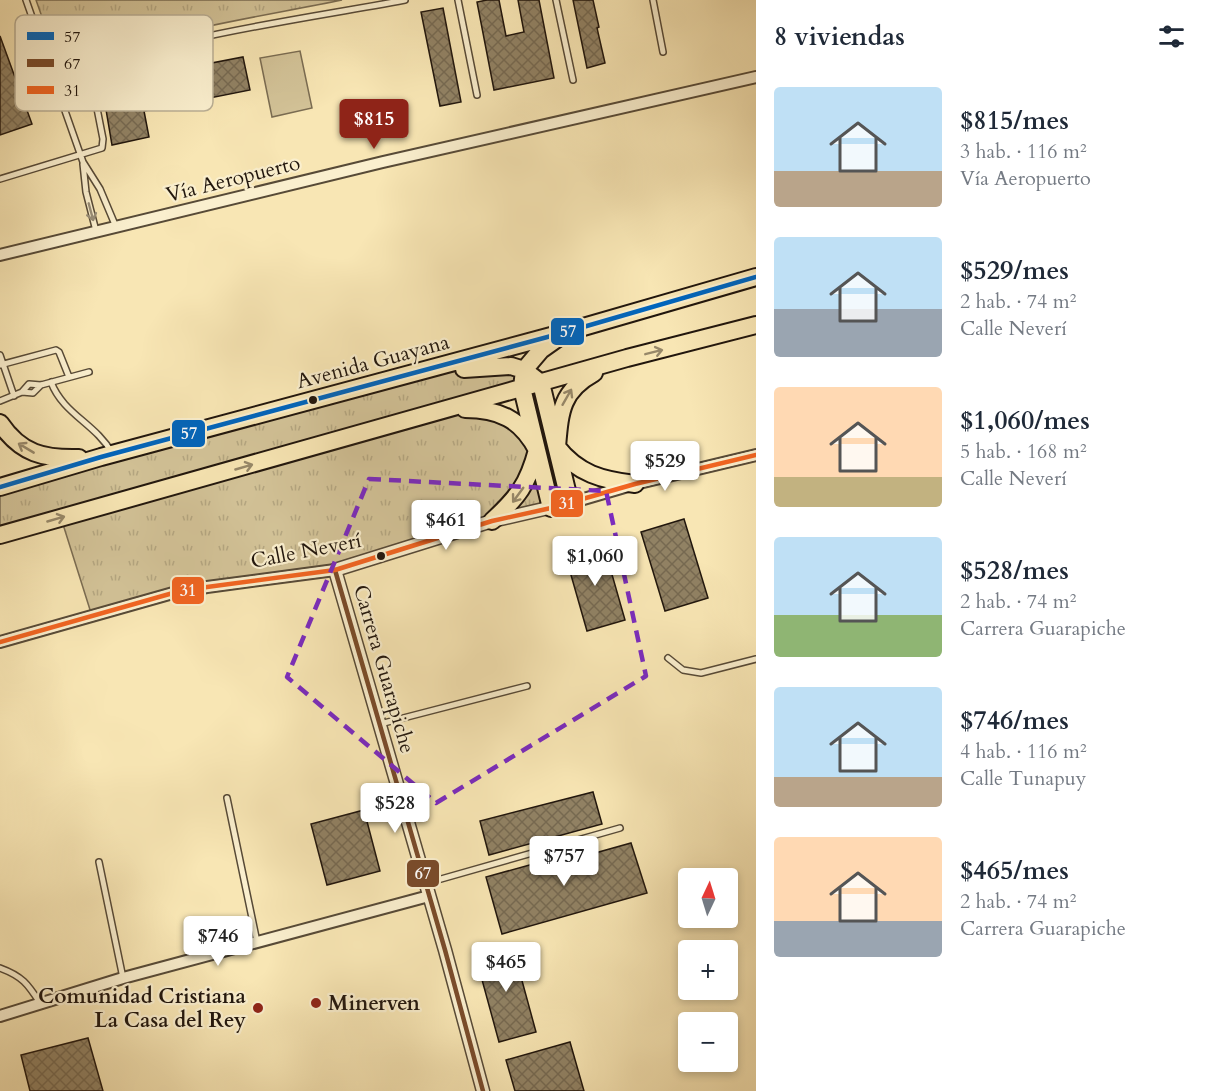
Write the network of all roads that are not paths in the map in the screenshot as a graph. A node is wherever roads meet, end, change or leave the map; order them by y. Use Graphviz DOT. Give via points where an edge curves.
graph roads {
  1 [pos="26,0"];
  2 [pos="405,0"];
  3 [pos="458,0"];
  4 [pos="556,0"];
  5 [pos="653,0"];
  6 [pos="31,15"];
  7 [pos="213,35"];
  8 [pos="663,51"];
  9 [pos="756,77"];
  10 [pos="573,80"];
  11 [pos="477,95"];
  12 [pos="64,111"];
  13 [pos="97,111"];
  14 [pos="80,155"];
  15 [pos="83,162"];
  16 [pos="0,179"];
  17 [pos="116,227"];
  18 [pos="97,232"];
  19 [pos="0,255"];
  20 [pos="756,277"];
  21 [pos="756,326"];
  22 [pos="566,332"];
  23 [pos="0,355"];
  24 [pos="627,358"];
  25 [pos="1,365"];
  26 [pos="524,370"];
  27 [pos="89,372"];
  28 [pos="69,377"];
  29 [pos="399,378"];
  30 [pos="51,382"];
  31 [pos="541,383"];
  32 [pos="41,385"];
  33 [pos="522,388"];
  34 [pos="22,392"];
  35 [pos="14,396"];
  36 [pos="0,401"];
  37 [pos="440,411"];
  38 [pos="0,423"];
  39 [pos="556,447"];
  40 [pos="537,450"];
  41 [pos="756,455"];
  42 [pos="107,456"];
  43 [pos="635,484"];
  44 [pos="0,487"];
  45 [pos="570,503"];
  46 [pos="552,508"];
  47 [pos="492,521"];
  48 [pos="0,535"];
  49 [pos="335,570"];
  50 [pos="0,642"];
  51 [pos="668,657"];
  52 [pos="756,659"];
  53 [pos="527,686"];
  54 [pos="380,724"];
  55 [pos="226,798"];
  56 [pos="620,828"];
  57 [pos="99,862"];
  58 [pos="427,890"];
  59 [pos="257,942"];
  60 [pos="0,968"];
  61 [pos="123,978"];
  62 [pos="40,1003"];
  63 [pos="0,1016"];
  64 [pos="483,1091"];
  1 -- 6 [label="lane"];
  2 -- 7 [label="lane"];
  3 -- 11 [label="lane"];
  4 -- 10 [label="lane"];
  5 -- 8 [label="lane"];
  9 -- 17 [label="street, Vía Aeropuerto"];
  12 -- 14 [label="lane"];
  13 -- 14 [label="lane" via="102,148"];
  14 -- 15 [label="lane"];
  14 -- 16 [label="lane"];
  15 -- 17 [label="lane"];
  15 -- 18 [label="lane, one-way"];
  17 -- 18 [label="street, Vía Aeropuerto"];
  18 -- 19 [label="street, Vía Aeropuerto"];
  20 -- 22 [label="main road, Avenida Guayana"];
  24 -- 21 [label="main road, one-way"];
  22 -- 26 [label="main road" via="541,350"];
  22 -- 29 [label="main road, Avenida Guayana"];
  23 -- 25 [label="lane"];
  24 -- 31 [label="main road"];
  39 -- 24 [label="main road, one-way" via="559,418 572,388"];
  25 -- 28 [label="lane" via="56,350"];
  25 -- 35 [label="lane"];
  26 -- 29 [label="main road" via="497,365"];
  26 -- 31 [label="main road"];
  26 -- 33 [label="main road"];
  27 -- 28 [label="lane"];
  28 -- 30 [label="lane"];
  29 -- 42 [label="main road, Avenida Guayana"];
  30 -- 32 [label="lane"];
  30 -- 42 [label="lane" via="62,404 108,446"];
  31 -- 33 [label="main road"];
  31 -- 39 [label="main road"];
  32 -- 34 [label="lane" via="33,393"];
  32 -- 34 [label="lane" via="28,384"];
  33 -- 37 [label="main road"];
  33 -- 40 [label="main road"];
  34 -- 35 [label="lane"];
  35 -- 36 [label="lane"];
  37 -- 40 [label="main road" via="496,412 520,425"];
  48 -- 37 [label="main road, one-way"];
  42 -- 38 [label="main road, one-way" via="58,459 39,455 10,437"];
  39 -- 43 [label="main road" via="568,461 588,473"];
  39 -- 45 [label="main road"];
  40 -- 46 [label="main road"];
  40 -- 47 [label="main road, one-way" via="532,472 522,488"];
  41 -- 43 [label="street, Calle Neverí"];
  42 -- 44 [label="main road, Avenida Guayana"];
  43 -- 45 [label="street, Calle Neverí"];
  45 -- 46 [label="street, Calle Neverí"];
  46 -- 47 [label="street, Calle Neverí"];
  47 -- 49 [label="street, Calle Neverí"];
  49 -- 50 [label="street, Calle Neverí" via="173,593"];
  49 -- 54 [label="street, Carrera Guarapiche"];
  51 -- 52 [label="lane" via="683,670 701,673"];
  53 -- 54 [label="lane"];
  54 -- 58 [label="street, Carrera Guarapiche"];
  55 -- 59 [label="lane"];
  56 -- 58 [label="lane"];
  57 -- 61 [label="lane"];
  58 -- 59 [label="street"];
  58 -- 64 [label="street, Carrera Guarapiche"];
  59 -- 61 [label="street"];
  60 -- 62 [label="lane" via="29,985"];
  61 -- 62 [label="street"];
  62 -- 63 [label="street"];
}
